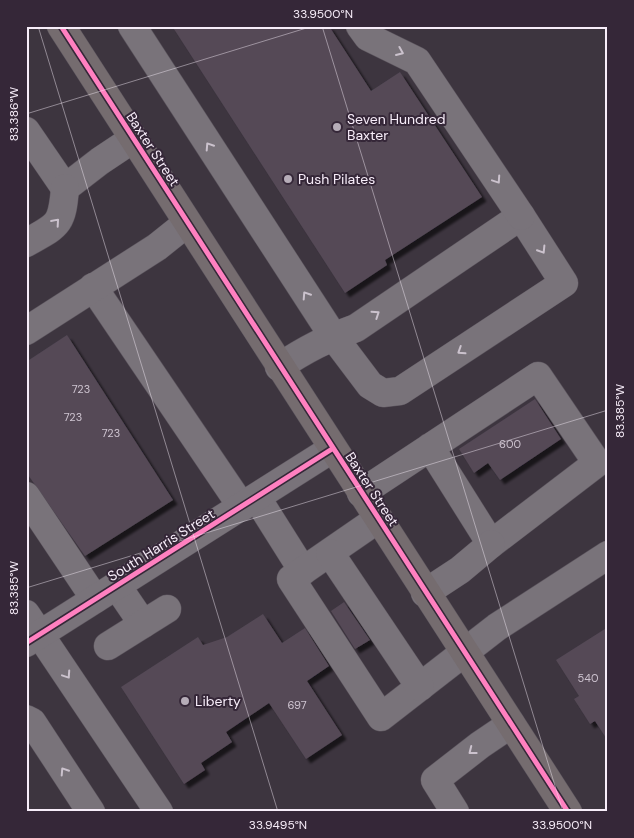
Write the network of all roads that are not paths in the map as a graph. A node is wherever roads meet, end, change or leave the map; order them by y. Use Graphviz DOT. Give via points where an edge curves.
graph roads {
  1 [pos="61,26"];
  2 [pos="132,26"];
  3 [pos="360,26"];
  4 [pos="26,131"];
  5 [pos="133,139"];
  6 [pos="65,188"];
  7 [pos="521,216"];
  8 [pos="187,223"];
  9 [pos="26,243"];
  10 [pos="93,287"];
  11 [pos="26,332"];
  12 [pos="333,336"];
  13 [pos="279,367"];
  14 [pos="430,447"];
  15 [pos="332,449"];
  16 [pos="361,492"];
  17 [pos="26,496"];
  18 [pos="250,503"];
  19 [pos="378,519"];
  20 [pos="491,544"];
  21 [pos="330,553"];
  22 [pos="608,555"];
  23 [pos="303,571"];
  24 [pos="106,592"];
  25 [pos="425,593"];
  26 [pos="167,609"];
  27 [pos="143,624"];
  28 [pos="31,630"];
  29 [pos="108,646"];
  30 [pos="463,652"];
  31 [pos="420,687"];
  32 [pos="26,719"];
  33 [pos="511,724"];
  34 [pos="91,812"];
  35 [pos="159,812"];
  36 [pos="455,812"];
  37 [pos="568,812"];
  1 -- 5 [label="main road, Baxter Street"];
  12 -- 2 [label="street, one-way"];
  3 -- 7 [label="street, one-way" via="368,37 416,60"];
  4 -- 6 [label="street"];
  5 -- 6 [label="street"];
  5 -- 8 [label="main road, Baxter Street"];
  9 -- 6 [label="street, one-way" via="59,222 63,214"];
  12 -- 7 [label="street, one-way" via="356,328"];
  7 -- 12 [label="street, one-way" via="564,284 400,391 383,393 370,385"];
  8 -- 10 [label="street" via="157,247"];
  8 -- 13 [label="main road, Baxter Street"];
  10 -- 11 [label="street"];
  10 -- 18 [label="street"];
  12 -- 13 [label="street"];
  13 -- 15 [label="main road, Baxter Street"];
  14 -- 16 [label="street"];
  14 -- 20 [label="street"];
  14 -- 20 [label="street" via="538,376 596,463"];
  15 -- 16 [label="main road, Baxter Street"];
  15 -- 18 [label="street, South Harris Street"];
  16 -- 19 [label="main road, Baxter Street"];
  17 -- 24 [label="street"];
  18 -- 23 [label="street"];
  18 -- 24 [label="street, South Harris Street"];
  19 -- 21 [label="street"];
  19 -- 25 [label="main road, Baxter Street"];
  20 -- 25 [label="street"];
  21 -- 23 [label="street"];
  21 -- 31 [label="street"];
  22 -- 30 [label="street"];
  23 -- 31 [label="street" via="291,579 381,717"];
  24 -- 27 [label="street"];
  24 -- 28 [label="street, South Harris Street"];
  25 -- 30 [label="main road, Baxter Street"];
  26 -- 27 [label="street"];
  27 -- 29 [label="street"];
  28 -- 35 [label="street, one-way"];
  30 -- 31 [label="street"];
  30 -- 33 [label="main road, Baxter Street"];
  34 -- 32 [label="street, one-way" via="32,722"];
  33 -- 36 [label="street, one-way" via="435,780"];
  33 -- 37 [label="main road, Baxter Street"];
}
